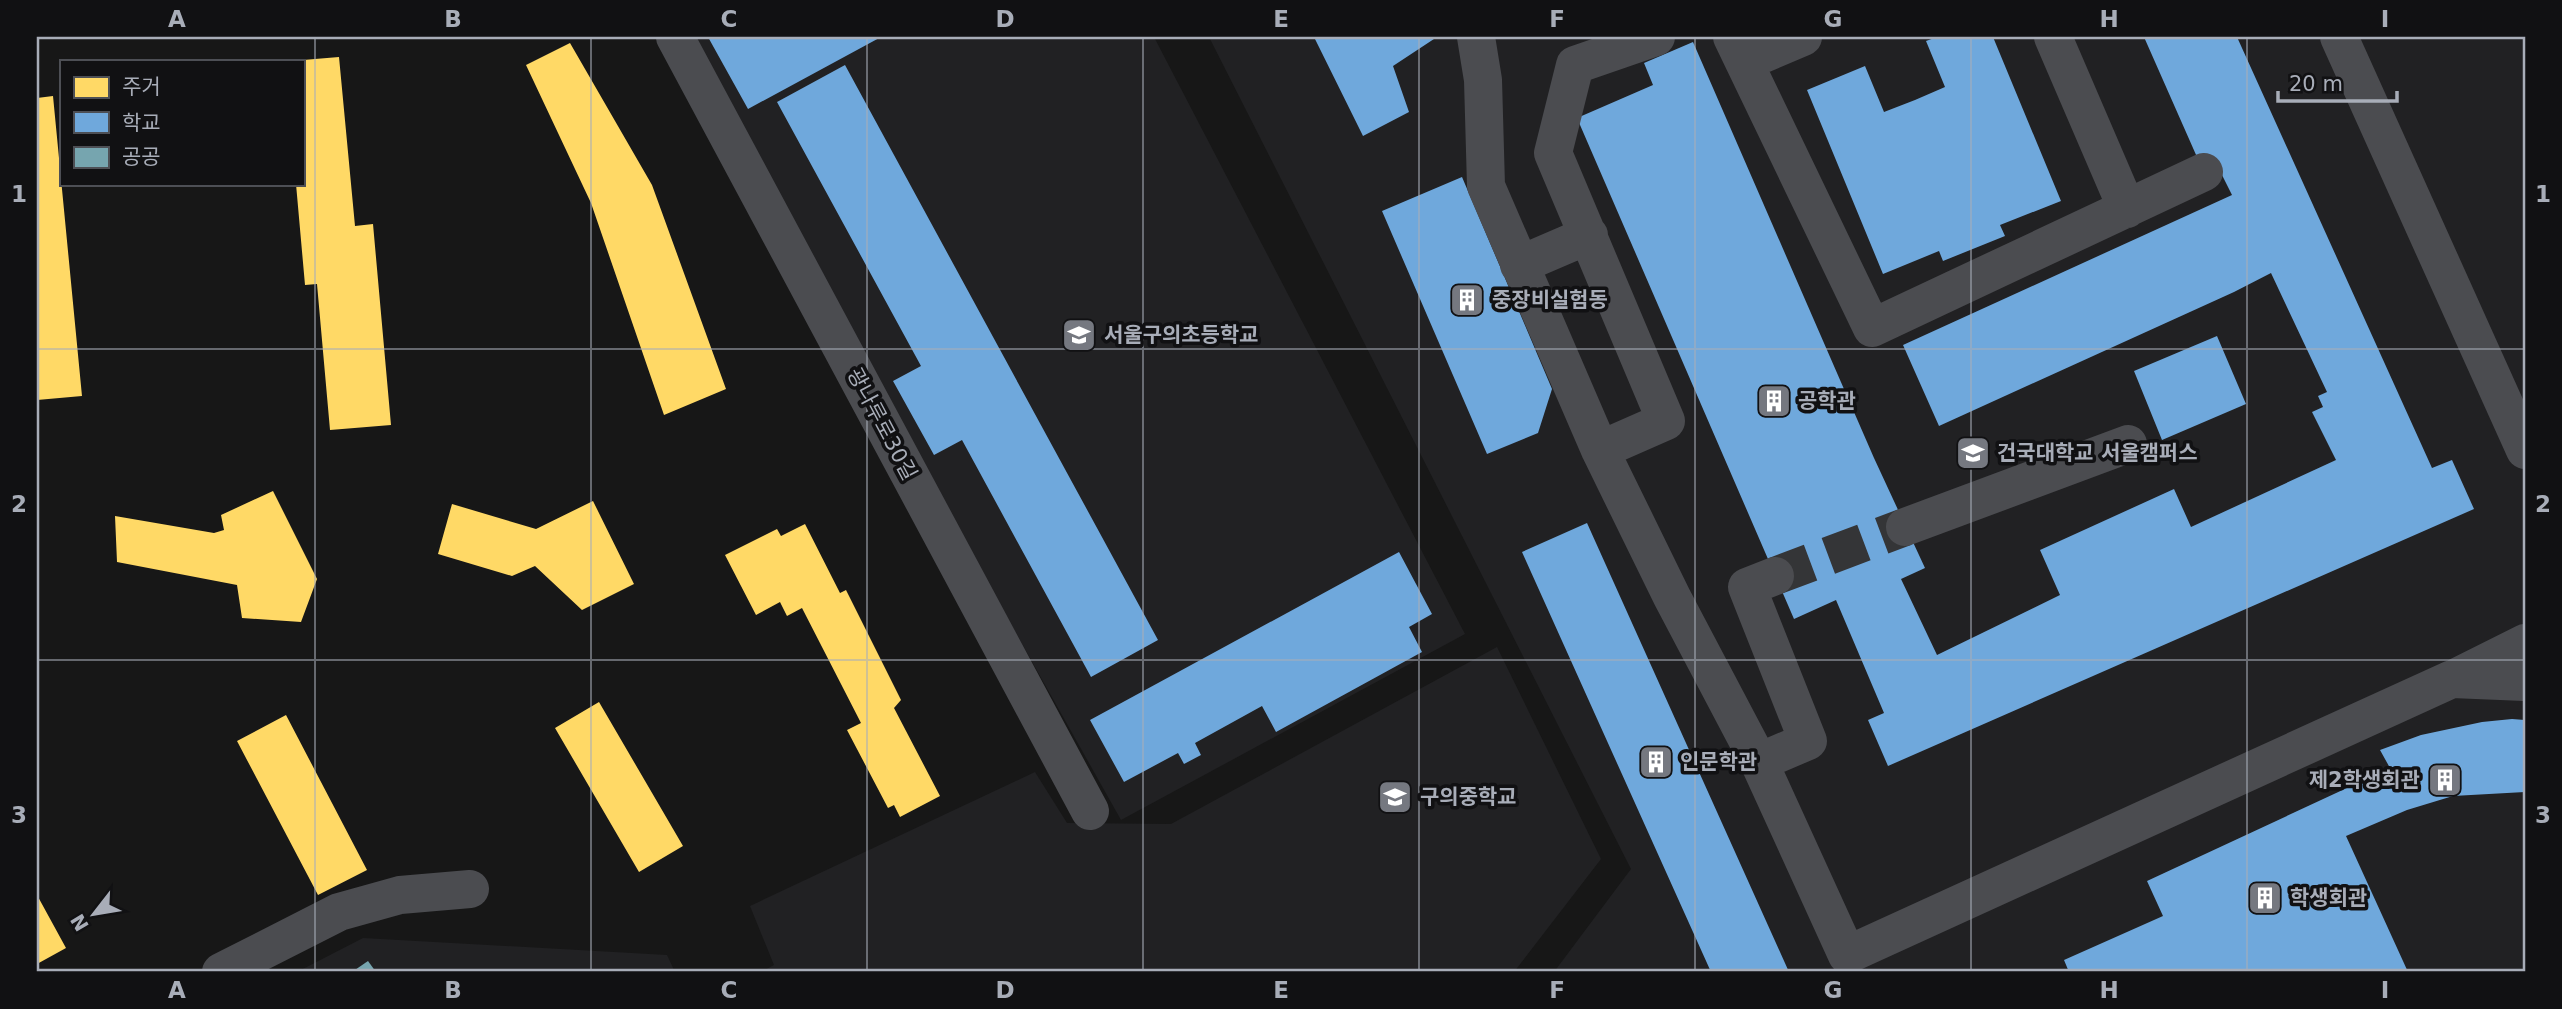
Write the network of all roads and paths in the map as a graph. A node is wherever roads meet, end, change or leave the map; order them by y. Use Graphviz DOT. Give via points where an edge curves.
graph roads {
  1 [pos="675,37"];
  2 [pos="1476,37"];
  3 [pos="1656,37"];
  4 [pos="1803,37"];
  5 [pos="2053,37"];
  6 [pos="2339,37"];
  7 [pos="1738,49"];
  8 [pos="2204,172"];
  9 [pos="2127,209"];
  10 [pos="1589,234"];
  11 [pos="1519,265"];
  12 [pos="2128,444"];
  13 [pos="1600,450"];
  14 [pos="2525,450"];
  15 [pos="1905,527"];
  16 [pos="1775,576"];
  17 [pos="2525,643"];
  18 [pos="2452,679"];
  19 [pos="2525,682"];
  20 [pos="1759,762"];
  21 [pos="1090,811"];
  22 [pos="470,889"];
  23 [pos="1851,964"];
  24 [pos="221,972"];
  1 -- 21 [label="street, 광나루로30길"];
  2 -- 11 [label="street" via="1483,80 1486,186"];
  3 -- 10 [label="street" via="1575,65 1553,153"];
  4 -- 7 [label="street"];
  5 -- 9 [label="street"];
  6 -- 14 [label="street"];
  7 -- 9 [label="street" via="1872,328"];
  8 -- 9 [label="street"];
  10 -- 11 [label="street"];
  10 -- 13 [label="street" via="1666,422"];
  11 -- 13 [label="street"];
  12 -- 15 [label="street"];
  13 -- 20 [label="street"];
  16 -- 20 [label="street" via="1747,587 1808,741"];
  17 -- 18 [label="street"];
  18 -- 19 [label="street"];
  18 -- 23 [label="street"];
  20 -- 23 [label="street"];
  22 -- 24 [label="street" via="400,895 339,912"];
}
